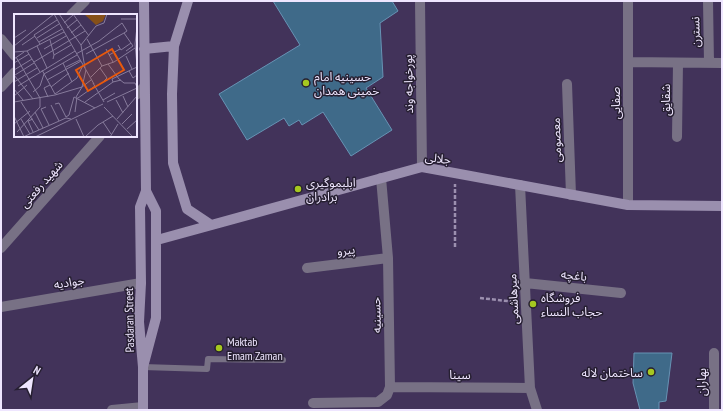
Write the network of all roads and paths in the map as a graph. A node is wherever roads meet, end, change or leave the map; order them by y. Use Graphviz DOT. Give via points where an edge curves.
graph roads {
  1 [pos="85,1"];
  2 [pos="144,1"];
  3 [pos="188,1"];
  4 [pos="420,1"];
  5 [pos="628,1"];
  6 [pos="708,1"];
  7 [pos="72,14"];
  8 [pos="1,39"];
  9 [pos="174,46"];
  10 [pos="144,49"];
  11 [pos="14,55"];
  12 [pos="628,62"];
  13 [pos="678,63"];
  14 [pos="709,63"];
  15 [pos="722,63"];
  16 [pos="14,73"];
  17 [pos="567,84"];
  18 [pos="1,86"];
  19 [pos="144,87"];
  20 [pos="137,94"];
  21 [pos="99,137"];
  22 [pos="677,137"];
  23 [pos="422,167"];
  24 [pos="456,173"];
  25 [pos="381,178"];
  26 [pos="520,185"];
  27 [pos="146,191"];
  28 [pos="570,194"];
  29 [pos="628,205"];
  30 [pos="722,206"];
  31 [pos="211,225"];
  32 [pos="157,240"];
  33 [pos="455,247"];
  34 [pos="1,248"];
  35 [pos="388,258"];
  36 [pos="307,268"];
  37 [pos="141,283"];
  38 [pos="525,283"];
  39 [pos="621,293"];
  40 [pos="480,298"];
  41 [pos="526,302"];
  42 [pos="1,306"];
  43 [pos="714,353"];
  44 [pos="283,360"];
  45 [pos="143,367"];
  46 [pos="390,387"];
  47 [pos="530,388"];
  48 [pos="313,403"];
  49 [pos="333,406"];
  50 [pos="143,409"];
  51 [pos="112,410"];
  52 [pos="537,410"];
  53 [pos="714,410"];
  1 -- 7 [label="street"];
  2 -- 10 [label="street, Pasdaran Street"];
  3 -- 9 [label="street"];
  4 -- 23 [label="street, پورخواجه وند"];
  5 -- 12 [label="street, صفایی"];
  6 -- 14 [label="street, نسترن"];
  8 -- 11 [label="street"];
  9 -- 10 [label="street"];
  9 -- 31 [label="street" via="173,163 187,209"];
  10 -- 19 [label="street, Pasdaran Street"];
  12 -- 13 [label="street"];
  12 -- 29 [label="street, صفایی"];
  13 -- 14 [label="street"];
  13 -- 22 [label="street, شقایق"];
  14 -- 15 [label="street"];
  16 -- 18 [label="street"];
  17 -- 28 [label="street, معصومی"];
  19 -- 20 [label="street"];
  19 -- 27 [label="street, Pasdaran Street"];
  21 -- 34 [label="street, شهید رفعتی"];
  23 -- 24 [label="street, جلالی"];
  23 -- 25 [label="street, جلالی"];
  24 -- 26 [label="street, جلالی"];
  24 -- 33 [label="path"];
  25 -- 31 [label="street, جلالی"];
  25 -- 35 [label="street, حسینیه"];
  26 -- 28 [label="street, جلالی"];
  26 -- 38 [label="street, میرهاشمی"];
  27 -- 32 [label="street, Pasdaran Street" via="156,211"];
  27 -- 37 [label="street, Pasdaran Street" via="140,207"];
  28 -- 29 [label="street, جلالی"];
  29 -- 30 [label="street, جلالی"];
  31 -- 32 [label="street, جلالی"];
  32 -- 45 [label="street, Pasdaran Street" via="156,318"];
  35 -- 36 [label="street, پیرو"];
  35 -- 46 [label="street, حسینیه"];
  37 -- 42 [label="street, جوادیه"];
  37 -- 45 [label="street, Pasdaran Street"];
  38 -- 39 [label="street, باغچه"];
  38 -- 41 [label="street, میرهاشمی"];
  40 -- 41 [label="path"];
  41 -- 47 [label="street, میرهاشمی"];
  43 -- 53 [label="street, بهاران"];
  44 -- 45 [label="lane" via="208,359 207,370"];
  45 -- 50 [label="street, Pasdaran Street"];
  46 -- 47 [label="street, سینا"];
  46 -- 49 [label="street" via="387,396 378,402"];
  47 -- 52 [label="street, میرهاشمی"];
  48 -- 49 [label="street"];
  50 -- 51 [label="street"];
}
